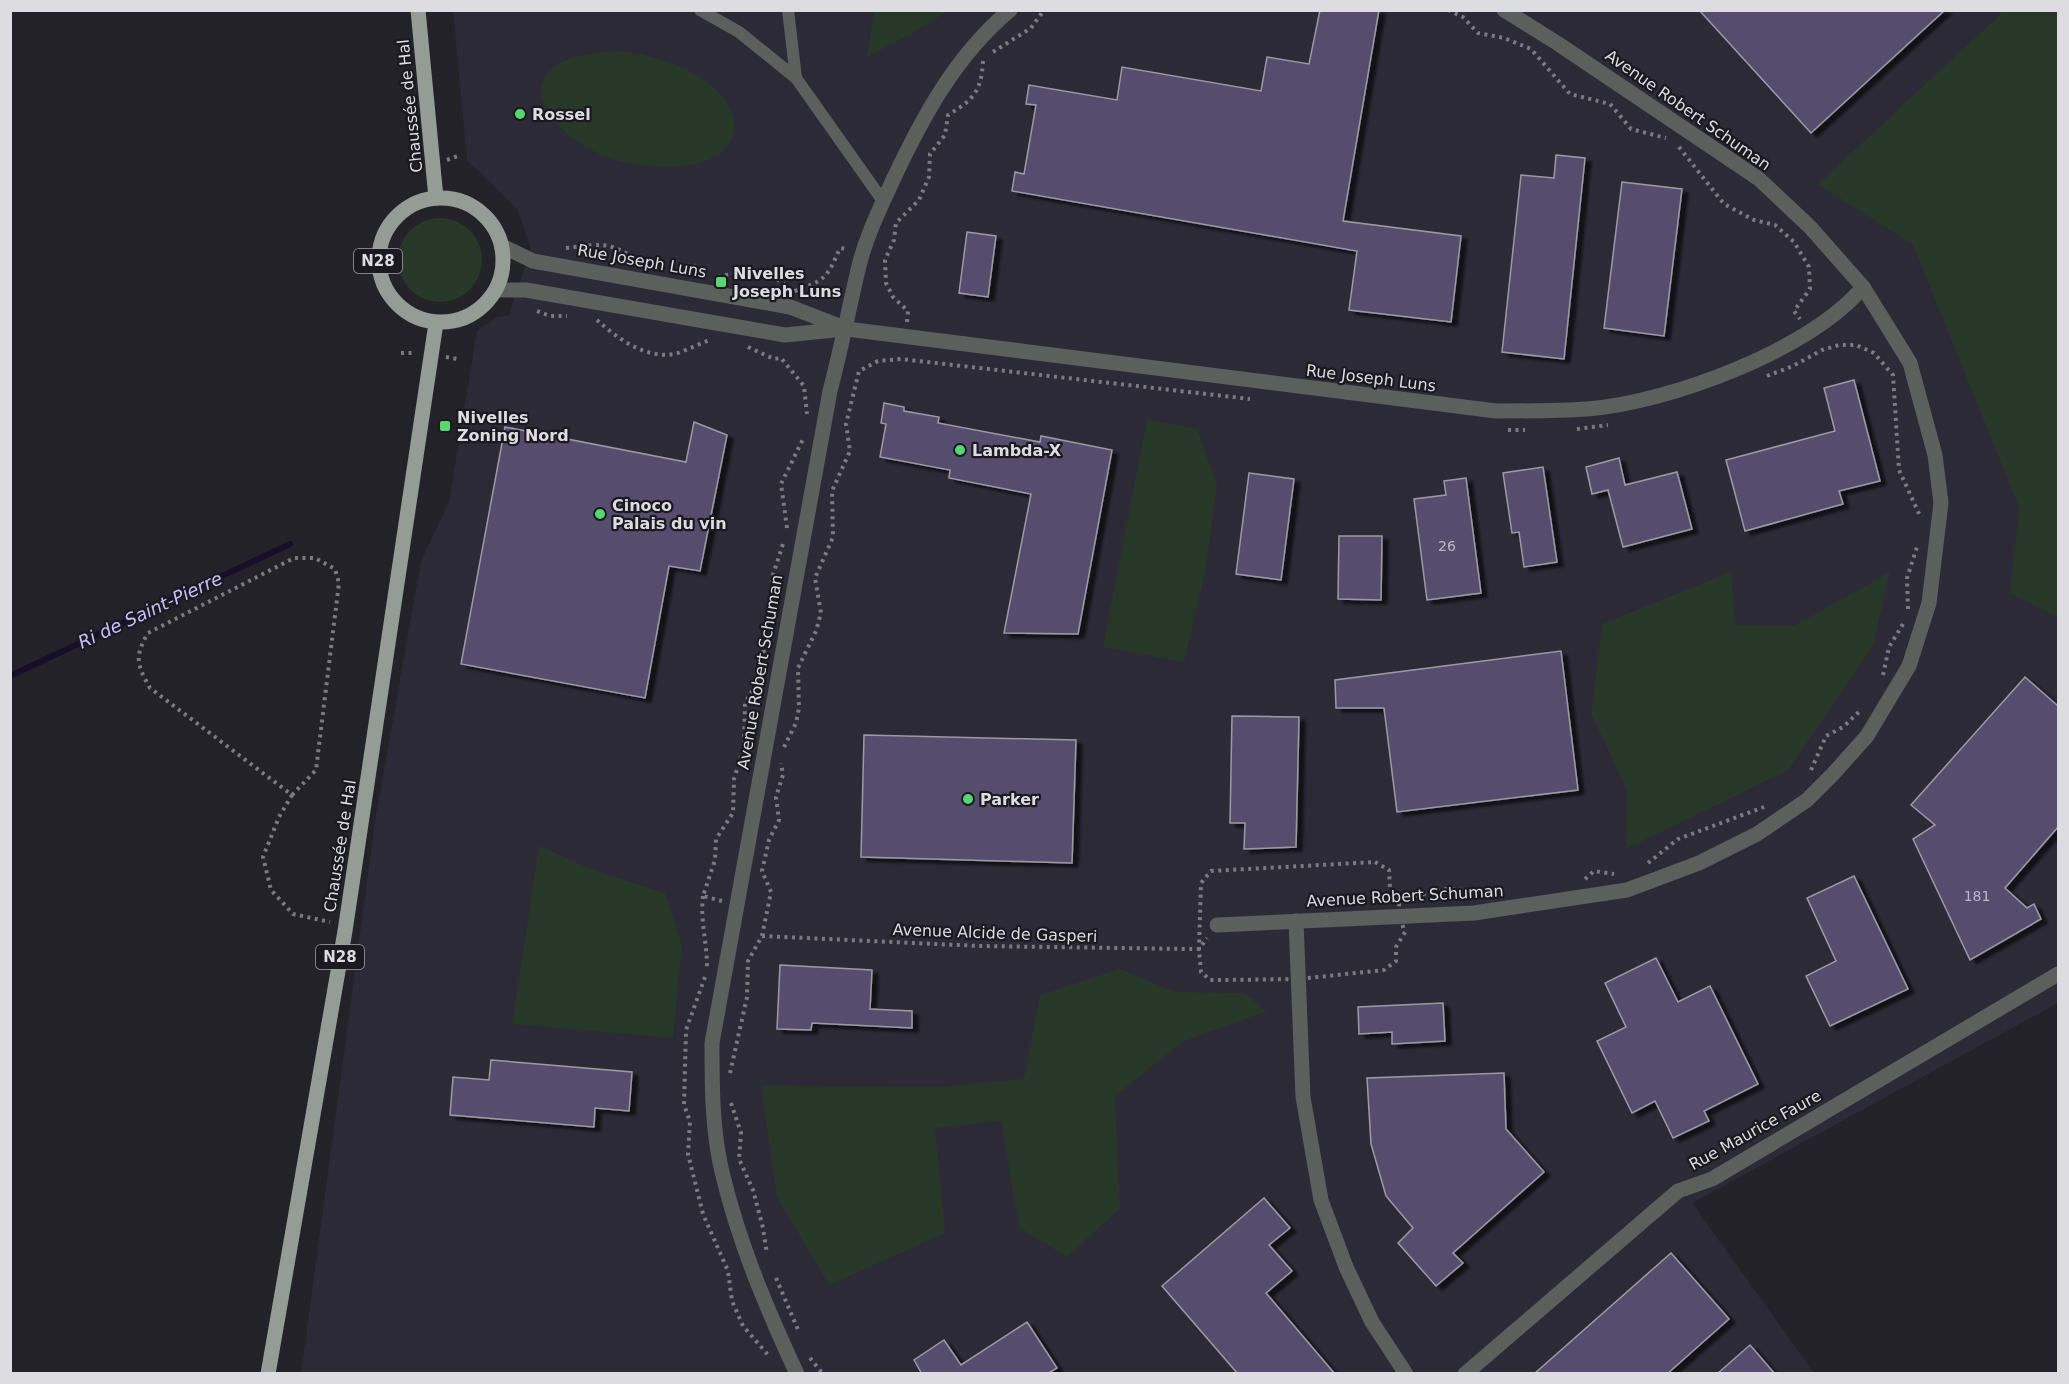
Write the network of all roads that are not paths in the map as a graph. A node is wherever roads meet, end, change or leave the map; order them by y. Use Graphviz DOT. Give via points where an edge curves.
graph roads {
  1 [pos="418,10"];
  2 [pos="700,10"];
  3 [pos="788,10"];
  4 [pos="1010,10"];
  5 [pos="1504,10"];
  6 [pos="796,78"];
  7 [pos="436,198"];
  8 [pos="883,201"];
  9 [pos="502,246"];
  10 [pos="1863,287"];
  11 [pos="496,290"];
  12 [pos="436,322"];
  13 [pos="847,329"];
  14 [pos="1296,921"];
  15 [pos="1216,925"];
  16 [pos="2058,974"];
  17 [pos="268,1374"];
  18 [pos="797,1374"];
  19 [pos="1406,1374"];
  20 [pos="1465,1374"];
  1 -- 7 [label="main road, Chaussée de Hal"];
  2 -- 6 [label="lane" via="739,32"];
  3 -- 6 [label="lane"];
  4 -- 8 [label="street, Avenue Robert Schuman" via="957,66 917,128"];
  5 -- 10 [label="street, Avenue Robert Schuman" via="1759,179 1810,227"];
  6 -- 8 [label="lane"];
  7 -- 9 [label="main road" via="451,198 480,211"];
  7 -- 12 [label="main road, N28" via="399,213 386,229 378,267 393,300 408,313"];
  8 -- 13 [label="street, Avenue Robert Schuman" via="859,266"];
  9 -- 11 [label="main road" via="502,274"];
  9 -- 13 [label="street, Rue Joseph Luns" via="533,261 790,307"];
  10 -- 13 [label="street, Rue Joseph Luns" via="1809,332 1751,364 1663,394 1589,409 1496,411"];
  10 -- 14 [label="street, Avenue Robert Schuman" via="1910,363 1935,456 1941,503 1929,603 1909,666 1867,736 1807,800 1757,834 1628,890 1474,913"];
  11 -- 12 [label="main road, N28" via="475,312 457,321"];
  11 -- 13 [label="street, Rue Joseph Luns" via="526,290 785,335"];
  12 -- 17 [label="main road, Chaussée de Hal / N28" via="346,925"];
  13 -- 18 [label="street, Avenue Robert Schuman" via="830,391 712,1043 712,1101 722,1174 755,1282"];
  14 -- 15 [label="street, Avenue Robert Schuman"];
  14 -- 19 [label="street" via="1303,1098 1321,1200 1372,1322"];
  16 -- 20 [label="street, Rue Maurice Faure" via="1712,1179 1678,1191"];
}
